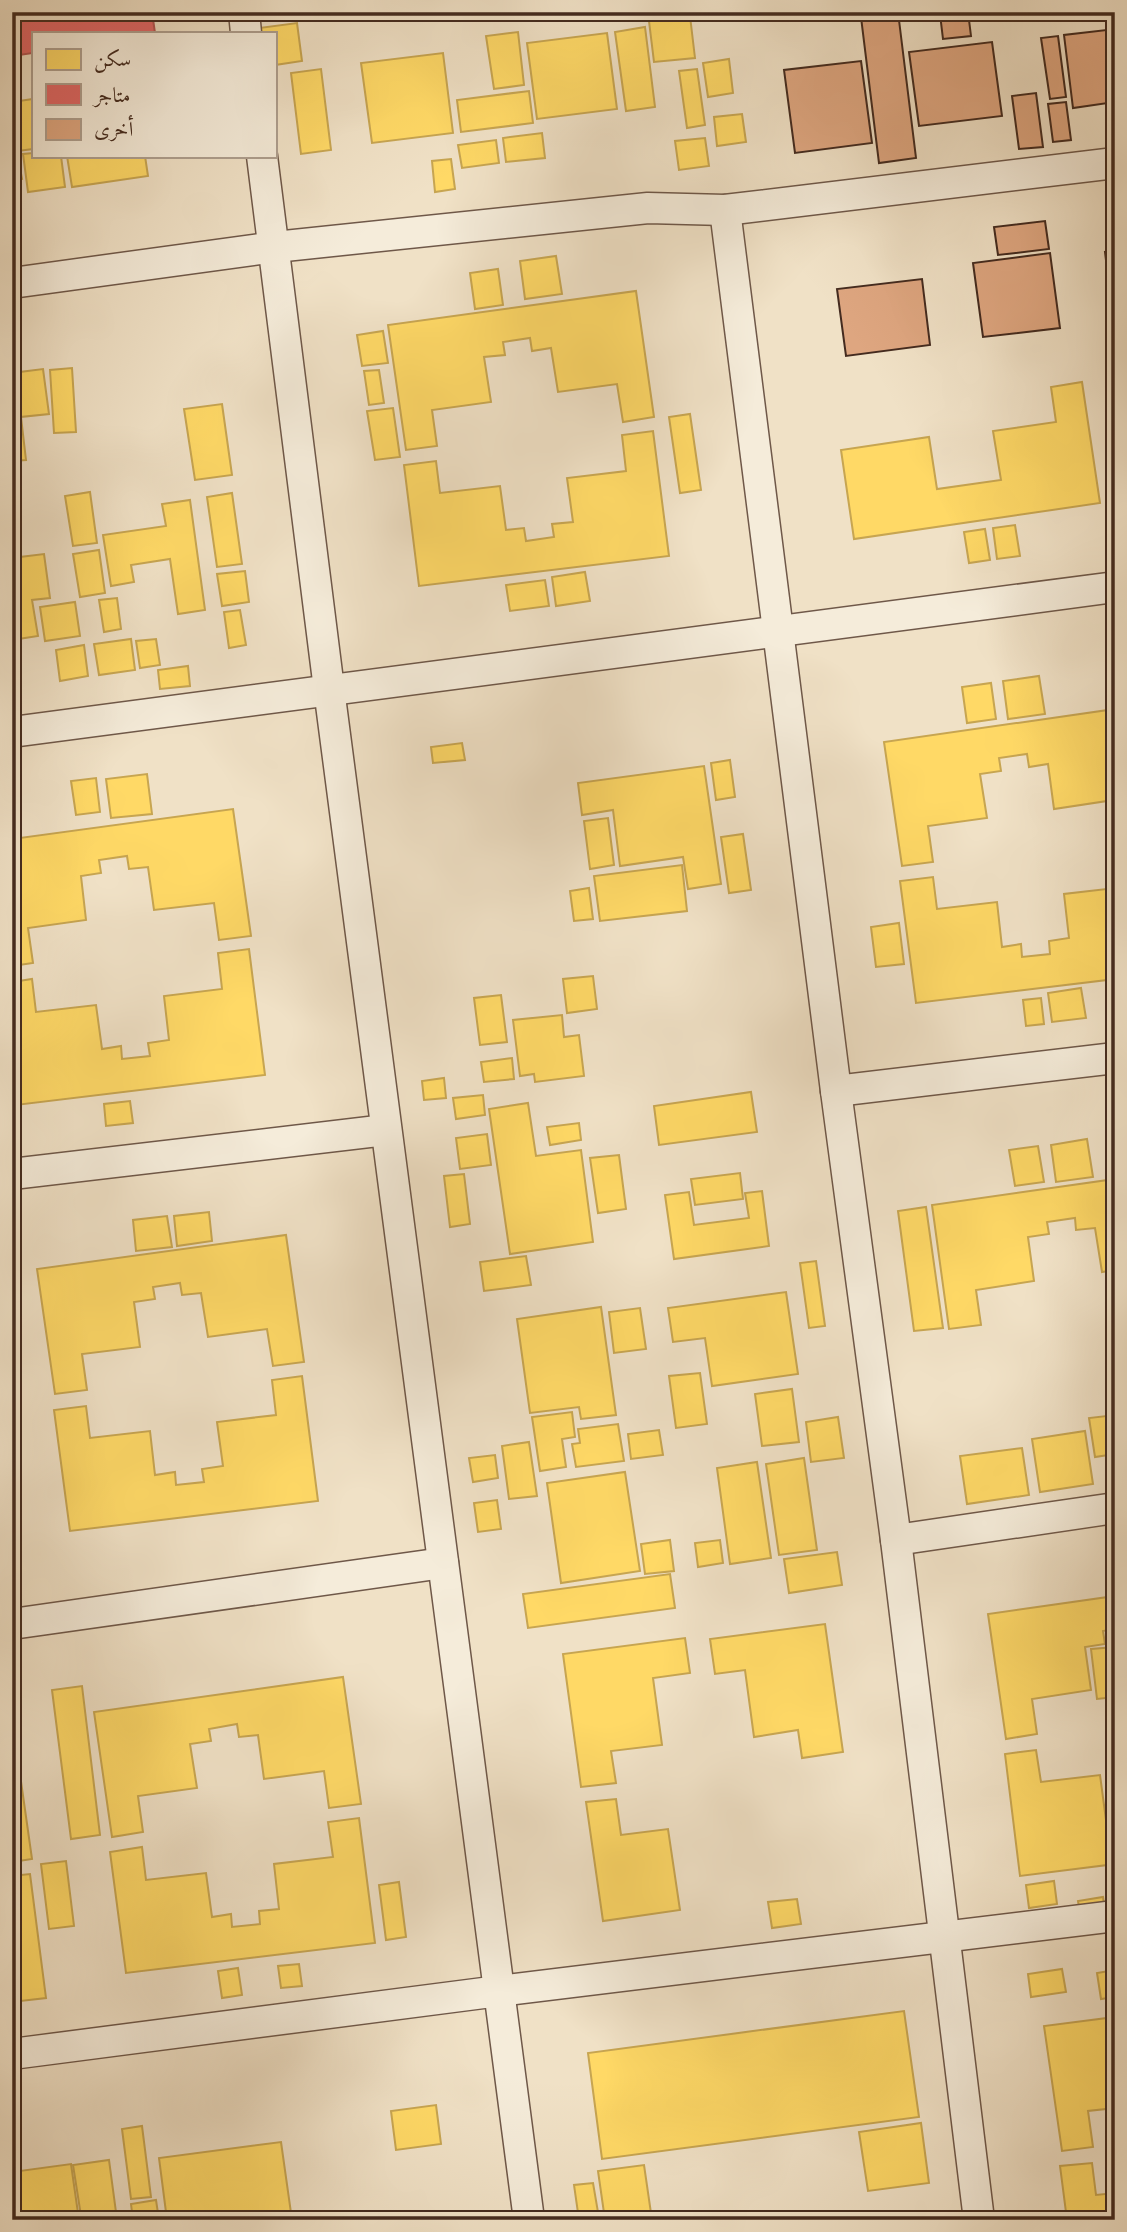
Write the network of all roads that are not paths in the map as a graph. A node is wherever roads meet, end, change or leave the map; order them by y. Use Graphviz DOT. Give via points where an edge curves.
graph roads {
  1 [pos="244,12"];
  2 [pos="246,32"];
  3 [pos="262,158"];
  4 [pos="1115,163"];
  5 [pos="725,210"];
  6 [pos="275,247"];
  7 [pos="12,283"];
  8 [pos="1115,587"];
  9 [pos="778,630"];
  10 [pos="329,689"];
  11 [pos="12,732"];
  12 [pos="1115,1058"];
  13 [pos="836,1091"];
  14 [pos="386,1130"];
  15 [pos="12,1174"];
  16 [pos="1115,1508"];
  17 [pos="896,1540"];
  18 [pos="443,1563"];
  19 [pos="12,1624"];
  20 [pos="1115,1916"];
  21 [pos="943,1937"];
  22 [pos="499,1991"];
  23 [pos="12,2054"];
  24 [pos="529,2220"];
  25 [pos="979,2220"];
  1 -- 2 [label="street"];
  3 -- 6 [label="street"];
  4 -- 5 [label="street"];
  5 -- 6 [label="street" via="648,208"];
  5 -- 9 [label="street"];
  6 -- 7 [label="street"];
  6 -- 10 [label="street"];
  8 -- 9 [label="street"];
  9 -- 10 [label="street"];
  9 -- 13 [label="street"];
  10 -- 11 [label="street"];
  10 -- 14 [label="street"];
  12 -- 13 [label="street"];
  13 -- 17 [label="street"];
  14 -- 15 [label="street"];
  14 -- 18 [label="street"];
  16 -- 17 [label="street"];
  17 -- 21 [label="street"];
  18 -- 19 [label="street"];
  18 -- 22 [label="street"];
  20 -- 21 [label="street"];
  21 -- 22 [label="street"];
  21 -- 25 [label="street"];
  22 -- 23 [label="street"];
  22 -- 24 [label="street"];
}
